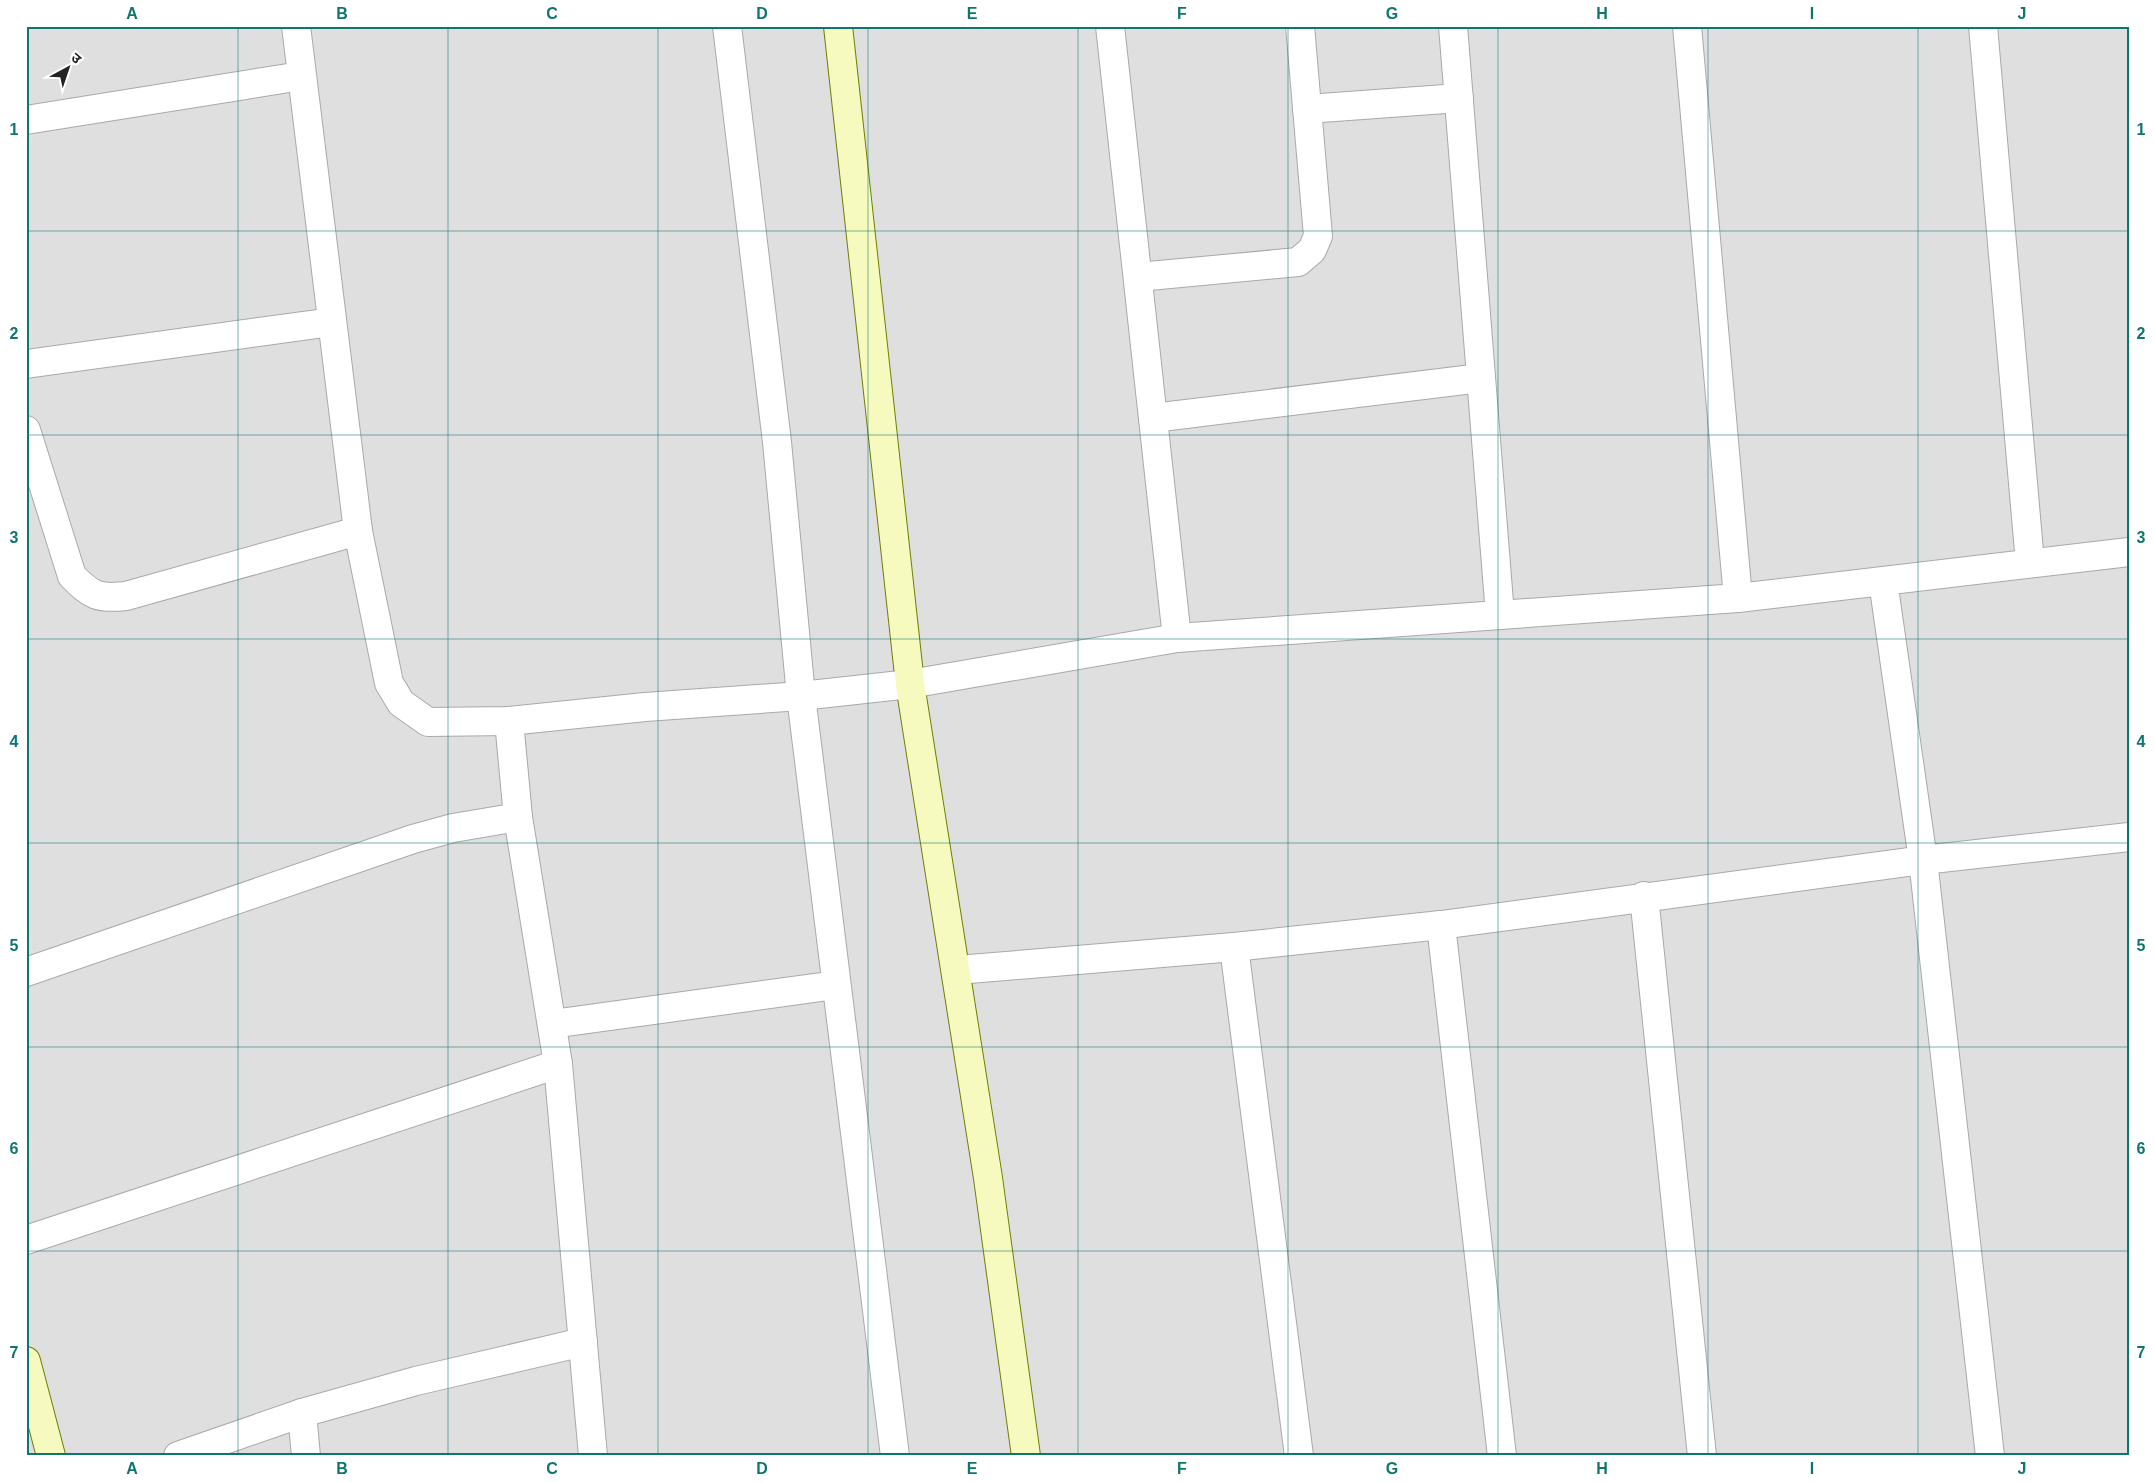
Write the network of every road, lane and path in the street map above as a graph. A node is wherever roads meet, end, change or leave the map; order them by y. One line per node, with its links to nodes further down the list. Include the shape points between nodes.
1 (296, 26): 9 (street)
2 (727, 26): 27 (street, via 777,442)
3 (838, 26): 26 (street)
4 (1110, 26): 13 (street)
5 (1300, 26): 11 (street)
6 (1453, 26): 10 (street)
7 (1686, 26): 23 (street)
8 (1983, 26): 21 (street)
9 (301, 76): 12 (street); 14 (street)
10 (1459, 98): 11 (street); 16 (street)
11 (1307, 109): 13 (street, via 1318,236 1312,250 1298,262)
12 (26, 120)
13 (1138, 277): 17 (street)
14 (332, 322): 15 (street); 19 (street)
15 (26, 364)
16 (1481, 378): 17 (street); 24 (street)
17 (1153, 418): 25 (street)
18 (26, 430): 19 (street, via 72,576 87,591 106,598 126,596)
19 (358, 531): 28 (street, via 389,683 401,704 428,722)
20 (2129, 552): 21 (street)
21 (2030, 563): 22 (street)
22 (1883, 581): 23 (street); 31 (street)
23 (1738, 598): 24 (street)
24 (1500, 615): 25 (street)
25 (1177, 638): 26 (street)
26 (910, 684): 27 (street); 35 (street)
27 (801, 696): 28 (street); 37 (street)
28 (508, 721): 29 (street)
29 (518, 817): 36 (street, via 453,828 413,839); 38 (street)
30 (2129, 837): 31 (street)
31 (1923, 860): 32 (street); 54 (street)
32 (1644, 896): 33 (street); 53 (street)
33 (1441, 925): 34 (street); 52 (street)
34 (1234, 947): 35 (street); 51 (street)
35 (957, 970): 50 (street)
36 (26, 972)
37 (836, 984): 38 (street); 49 (street)
38 (552, 1024): 39 (street)
39 (558, 1064): 40 (street); 41 (street)
40 (26, 1240)
41 (583, 1342): 44 (street); 48 (street)
42 (26, 1361): 43 (street)
43 (31, 1402): 45 (street)
44 (302, 1413): 46 (street); 47 (street)
45 (51, 1456)
46 (178, 1456)
47 (306, 1456)
48 (593, 1456)
49 (895, 1456)
50 (1026, 1456)
51 (1299, 1456)
52 (1502, 1456)
53 (1702, 1456)
54 (1990, 1456)

